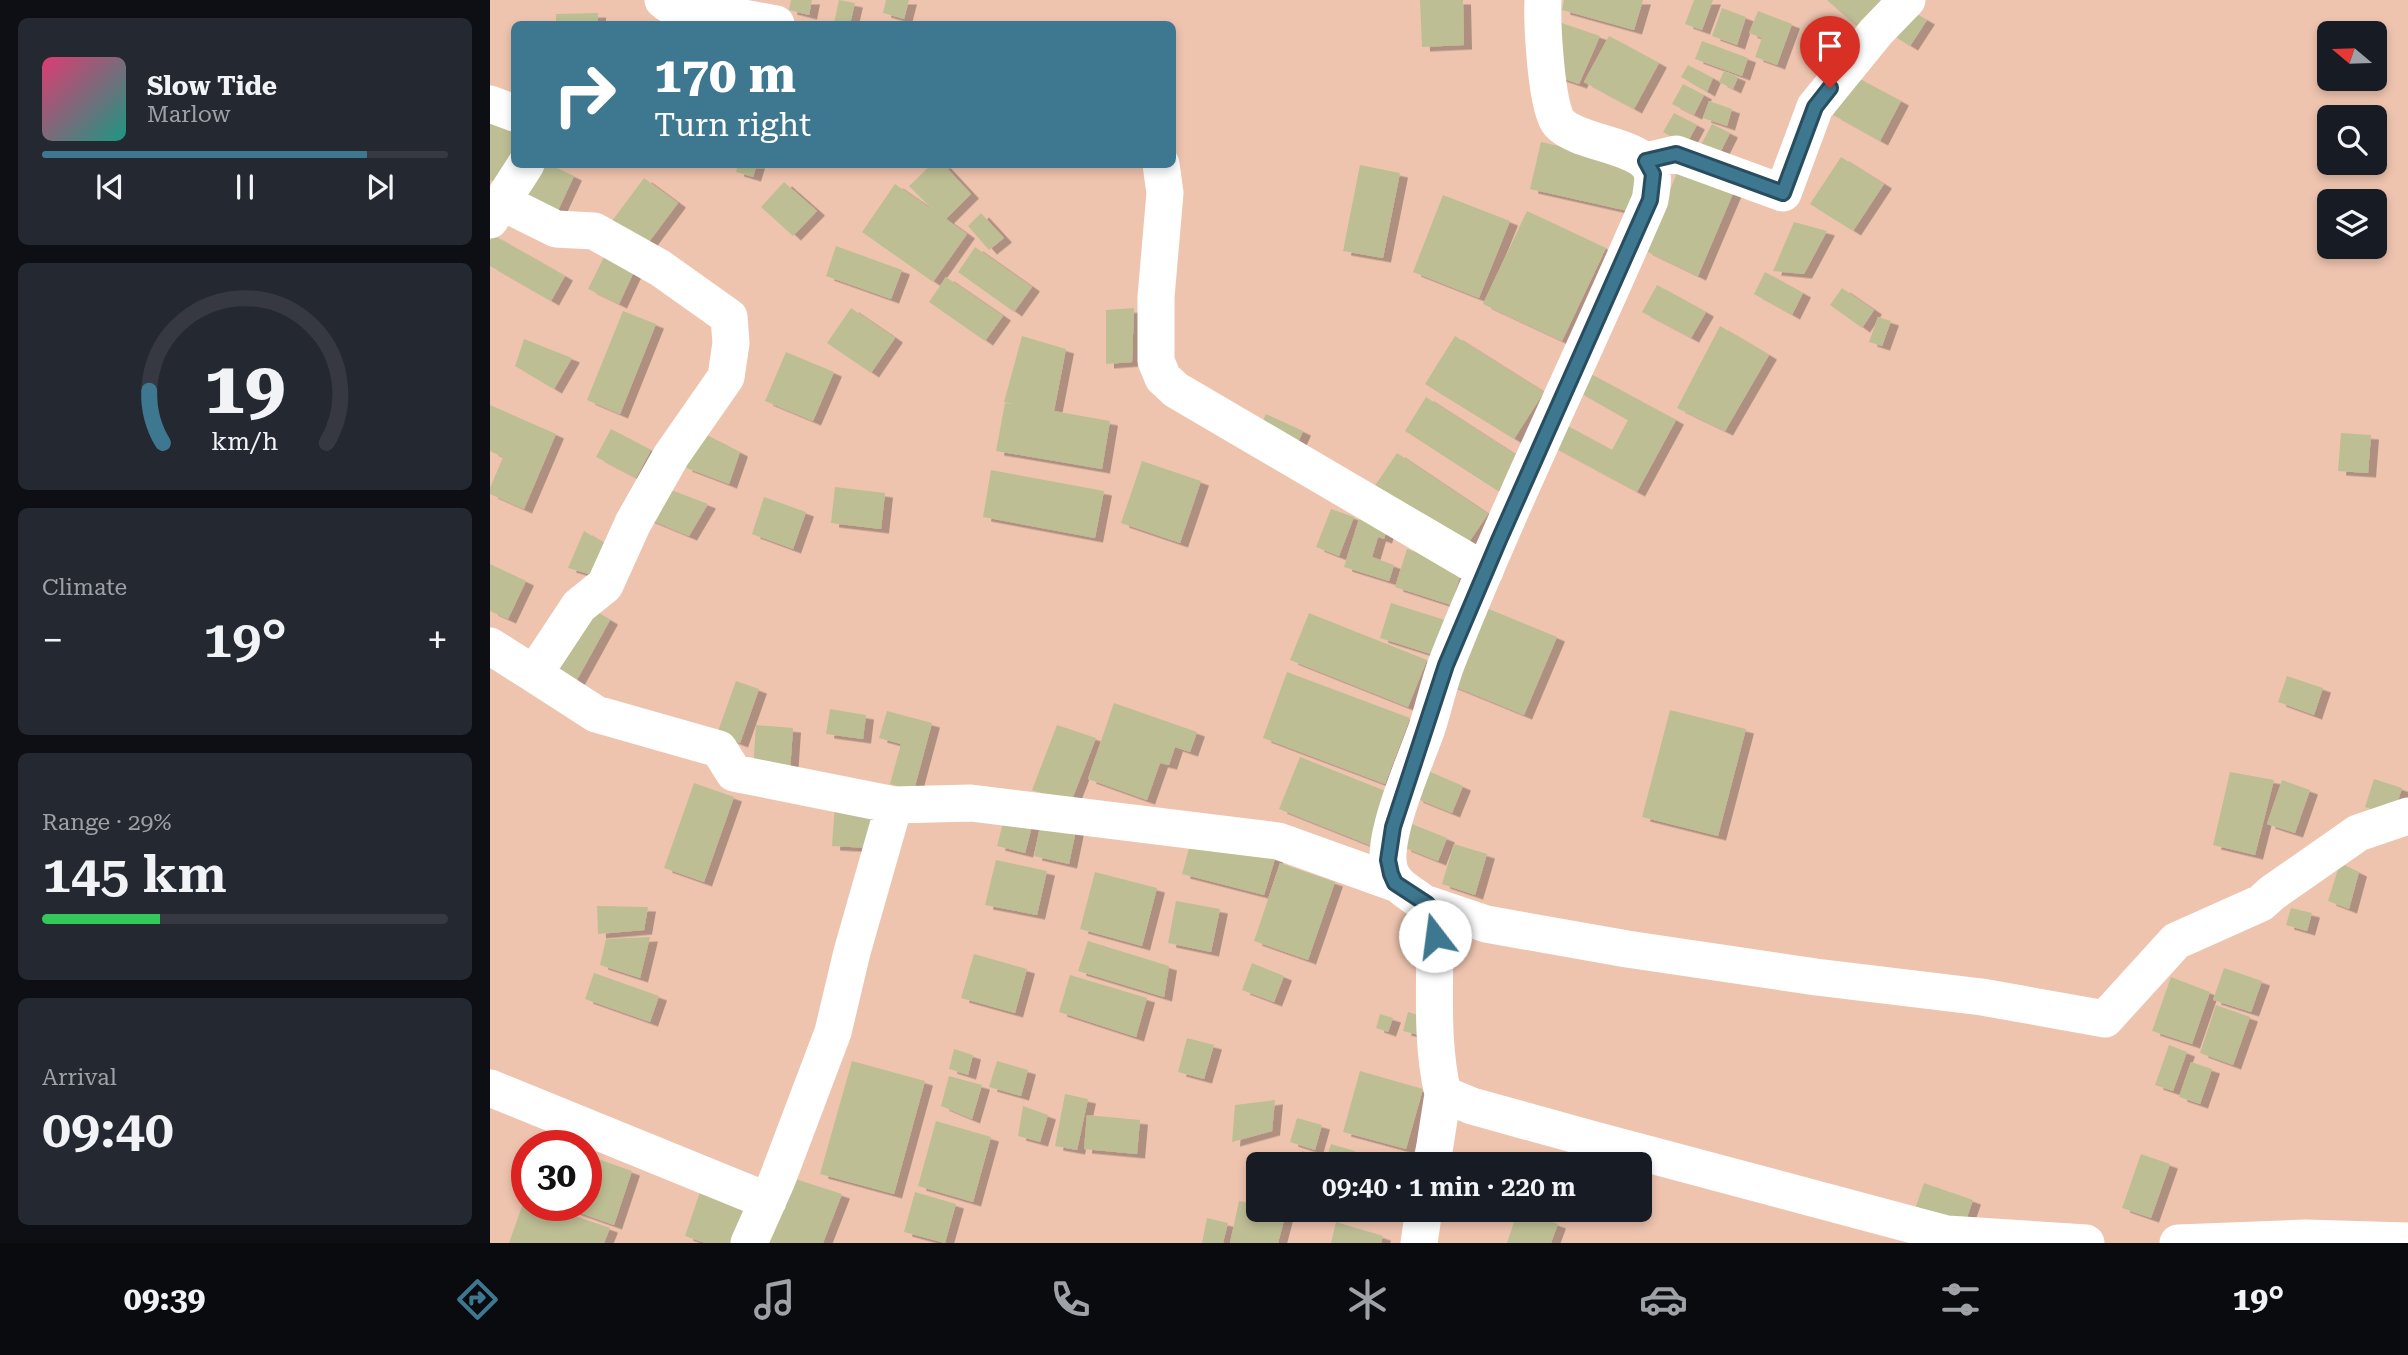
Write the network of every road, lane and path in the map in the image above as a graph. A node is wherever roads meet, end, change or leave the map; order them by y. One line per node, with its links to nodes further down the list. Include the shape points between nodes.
1 (663, 0): 4 (street)
2 (1543, 0): 7 (street, via 1547,74 1553,113 1560,125)
3 (1907, 0): 7 (street, via 1815,107 1783,193 1676,154)
4 (760, 21)
5 (490, 104): 6 (street)
6 (511, 112)
7 (1646, 161): 11 (street, via 1653,174 1650,200)
8 (523, 168): 10 (street)
9 (1162, 168): 11 (street, via 1165,192 1156,361 1163,378)
10 (496, 211): 13 (street, via 556,229 594,231 660,268 729,317 726,377 671,456 605,584 579,606)
11 (1485, 571): 16 (street, via 1446,665 1393,827 1388,860)
12 (490, 646): 13 (street)
13 (534, 674): 14 (street, via 596,714 719,749 734,773)
14 (894, 805): 16 (street, via 971,803 1278,841); 21 (street, via 834,1032)
15 (2408, 816): 17 (street, via 2358,833 2261,903 2176,941 2105,1019 1982,997 1627,949 1486,924)
16 (1395, 883): 17 (street)
17 (1427, 904): 19 (street, via 1434,913 1435,1022)
18 (490, 1088): 21 (street)
19 (1443, 1094): 20 (street); 24 (street, via 1472,1106 1947,1234)
20 (1434, 1152)
21 (768, 1201): 25 (street)
22 (1422, 1222): 26 (street)
23 (2408, 1241): 28 (street, via 2305,1238)
24 (2035, 1242): 27 (street)
25 (750, 1243)
26 (1419, 1243)
27 (2086, 1243)
28 (2178, 1243)

